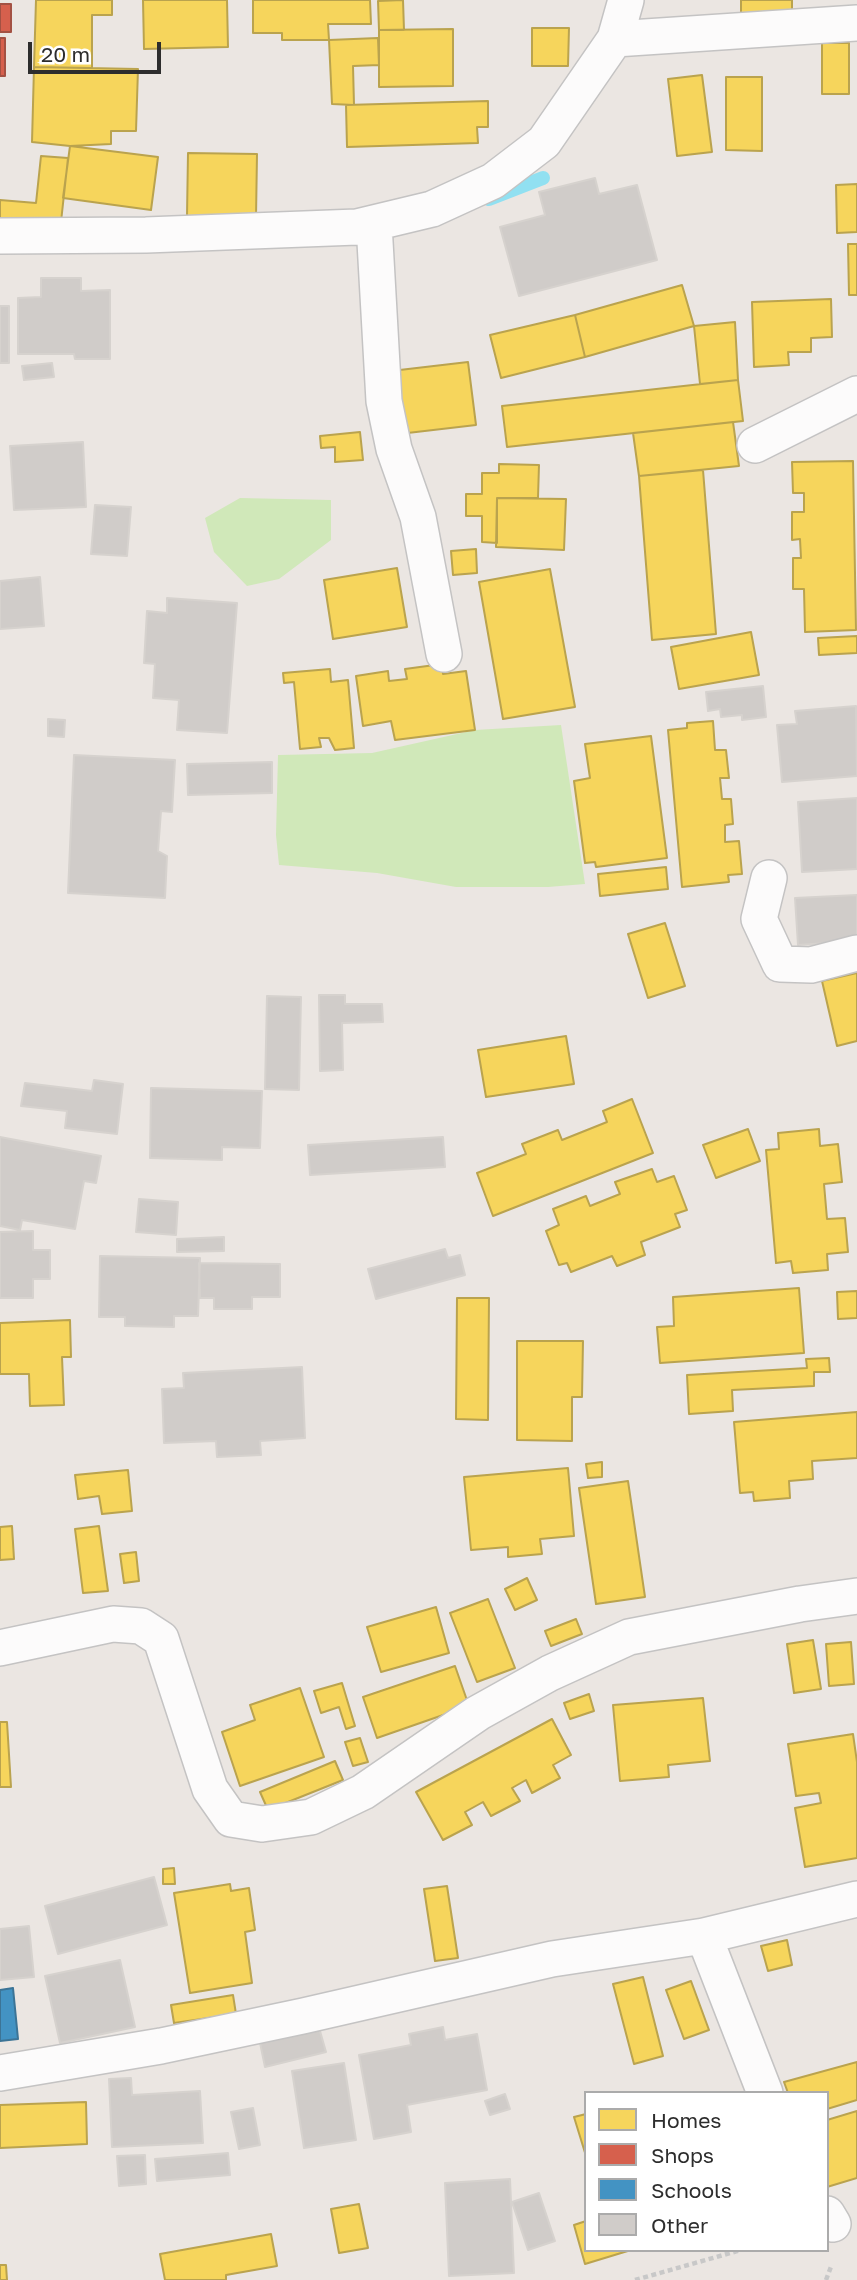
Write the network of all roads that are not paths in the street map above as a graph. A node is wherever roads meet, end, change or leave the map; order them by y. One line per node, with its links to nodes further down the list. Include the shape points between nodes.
1 (626, 0): 3 (street)
2 (857, 23): 3 (street)
3 (615, 39): 4 (street, via 544,142 494,181 432,209)
4 (374, 224): 5 (street, via 146,235); 8 (street, via 384,401 394,449 418,517)
5 (0, 236)
6 (857, 394): 7 (street)
7 (755, 445)
8 (444, 654)
9 (769, 878): 10 (street, via 759,919 780,964 811,965)
10 (857, 953)
11 (857, 1596): 12 (street, via 629,1637 550,1672 478,1713 363,1792 311,1817 262,1824 232,1819 210,1790 161,1639 141,1626 113,1624)
12 (0, 1648)
13 (857, 1899): 14 (street)
14 (704, 1936): 15 (street, via 552,1959 187,2040); 16 (street)
15 (0, 2073)
16 (764, 2091)

